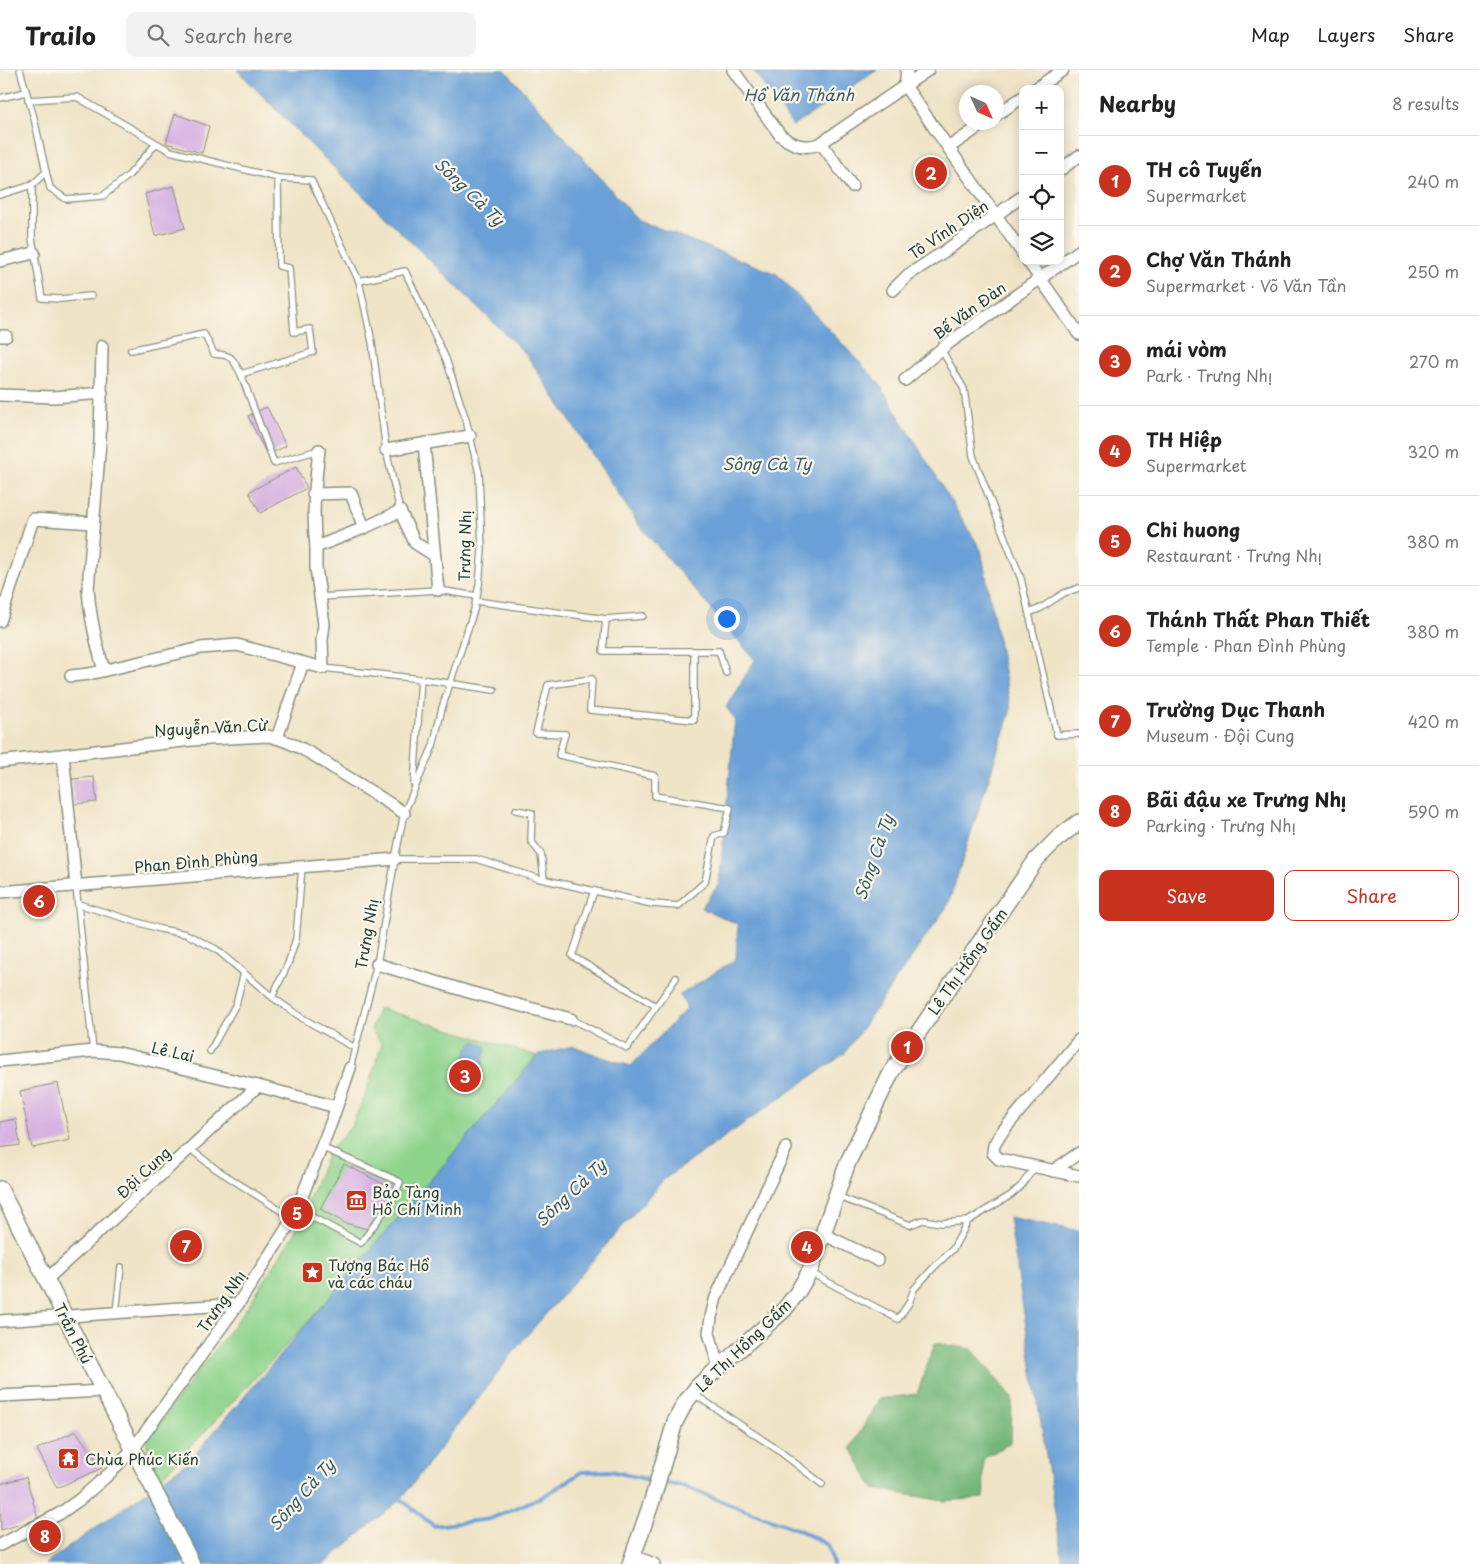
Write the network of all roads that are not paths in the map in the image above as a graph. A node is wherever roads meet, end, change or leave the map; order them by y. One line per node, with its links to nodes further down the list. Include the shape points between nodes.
1 (20, 70): 8 (lane)
2 (733, 70): 14 (street, via 780,135 789,142 810,147)
3 (907, 70): 7 (street)
4 (928, 70): 7 (street)
5 (1063, 70): 6 (street)
6 (1041, 85)
7 (904, 86): 14 (street); 16 (street)
8 (26, 92): 9 (lane); 10 (lane)
9 (0, 98)
10 (28, 100): 15 (lane, via 77,97); 19 (lane)
11 (1019, 100): 12 (street)
12 (1004, 110)
13 (974, 130): 16 (street)
14 (821, 143): 22 (street)
15 (156, 144): 19 (lane, via 129,175 103,196 66,198 50,188); 20 (lane, via 180,154)
16 (948, 148): 25 (street)
17 (1079, 156): 18 (street)
18 (1064, 167)
19 (46, 172): 21 (lane)
20 (278, 178): 32 (lane, via 311,180); 39 (lane, via 279,266 290,268 294,332 310,329 313,352)
21 (32, 185): 23 (lane); 28 (lane)
22 (852, 186)
23 (0, 196)
24 (1019, 199): 25 (street, Tô Vĩnh Diện)
25 (995, 215): 26 (street); 33 (street, Tô Vĩnh Diện, via 908,275)
26 (1019, 248)
27 (1079, 251): 31 (street, Bế Văn Đàn)
28 (34, 252): 29 (street); 34 (lane, via 42,298)
29 (0, 261)
30 (1031, 265): 31 (street)
31 (1040, 278): 35 (street); 37 (street, Bế Văn Đàn)
32 (359, 281): 43 (lane, Trưng Nhị, via 405,270 446,359); 46 (lane, via 372,342)
33 (893, 290)
34 (91, 296)
35 (1079, 334)
36 (102, 346): 41 (street)
37 (940, 349): 40 (street, Bế Văn Đàn); 57 (lane, via 964,389 973,456 1021,579)
38 (131, 350): 39 (lane, via 204,334 214,354 228,354)
39 (242, 374): 45 (lane, via 274,463)
40 (905, 380)
41 (102, 393): 42 (street); 49 (street)
42 (0, 395)
43 (470, 436): 44 (street); 56 (lane, Trưng Nhị, via 480,483 482,550)
44 (424, 444): 46 (street); 52 (street)
45 (319, 450): 47 (street)
46 (386, 450): 48 (lane)
47 (314, 494): 50 (street, via 351,493); 51 (street)
48 (400, 511): 50 (street); 52 (street, via 415,543)
49 (93, 523): 60 (street, via 33,519); 64 (street, via 88,589 93,632)
50 (364, 528): 51 (street)
51 (316, 547): 55 (street)
52 (434, 555): 54 (street)
53 (1079, 588): 57 (lane, via 1064,592)
54 (438, 590): 55 (lane); 56 (lane)
55 (320, 597): 63 (street, via 324,624)
56 (477, 598): 59 (lane); 68 (lane, Trưng Nhị)
57 (1029, 613): 70 (lane, via 1057,734)
58 (644, 616): 59 (lane)
59 (606, 619): 61 (lane, via 603,652)
60 (0, 621)
61 (694, 652): 65 (lane, via 719,651); 82 (lane, via 694,720 590,710 592,679 548,685 536,733 565,734 559,755 655,776 655,796 730,808 724,833 714,836 705,882 678,906 652,904)
62 (303, 663): 63 (street); 64 (street, via 237,645 201,648); 71 (street)
63 (323, 668): 67 (lane)
64 (104, 670): 66 (street)
65 (726, 673)
66 (71, 676)
67 (421, 679): 68 (lane); 74 (lane)
68 (451, 684): 69 (lane); 74 (lane, Trưng Nhị, via 433,746)
69 (494, 690)
70 (1079, 734)
71 (277, 738): 72 (street, Nguyễn Văn Cừ, via 255,736 192,740); 76 (street, Nguyễn Văn Cừ, via 319,758)
72 (63, 755): 73 (street, Nguyễn Văn Cừ); 81 (street)
73 (0, 762)
74 (414, 790): 76 (lane, Trưng Nhị)
75 (516, 810): 80 (lane, via 532,813 531,841 541,854)
76 (404, 813): 78 (lane, Trưng Nhị)
77 (1079, 822): 107 (street, Lê Thị Hồng Gấm, via 1036,860 892,1071 848,1162)
78 (395, 859): 79 (street, Phan Đình Phùng); 80 (lane, via 476,859); 85 (lane, Trưng Nhị)
79 (302, 867): 81 (street, Phan Đình Phùng); 88 (lane, via 296,939)
80 (544, 879): 82 (lane)
81 (76, 886): 83 (street, Phan Đình Phùng); 84 (lane)
82 (594, 891): 89 (lane, via 572,956)
83 (0, 892)
84 (78, 904): 86 (lane, via 186,934 216,949); 93 (lane)
85 (377, 964): 90 (street); 92 (lane, Trưng Nhị)
86 (244, 973): 88 (lane); 94 (lane, via 236,1004)
87 (676, 978): 89 (lane)
88 (272, 997): 92 (lane)
89 (656, 1006): 90 (lane, via 627,1048)
90 (571, 1019)
91 (1079, 1040): 103 (street, via 994,1145 993,1153 999,1159)
92 (355, 1048): 96 (lane, Trưng Nhị)
93 (93, 1051): 95 (street, Lê Lai); 97 (street, Lê Lai, via 118,1053)
94 (210, 1051)
95 (0, 1061)
96 (350, 1068): 98 (street, Trưng Nhị)
97 (258, 1086): 98 (street, Lê Lai); 101 (street, Đội Cung)
98 (336, 1107): 99 (street, Trưng Nhị)
99 (321, 1147): 108 (street, Trưng Nhị); 108 (lane, via 400,1182 393,1199 361,1243)
100 (786, 1148): 119 (street, via 716,1297 709,1333)
101 (190, 1149): 108 (lane, via 216,1169); 114 (street, Đội Cung)
102 (1079, 1152): 104 (street)
103 (1035, 1167): 104 (street); 109 (lane, via 1012,1195)
104 (1053, 1171): 105 (street)
105 (1079, 1176)
106 (0, 1189): 114 (street, Trần Phú)
107 (837, 1196): 109 (lane, via 910,1225 923,1220 941,1223); 110 (street, Lê Thị Hồng Gấm)
108 (294, 1214): 115 (street, Trưng Nhị)
109 (968, 1221): 113 (lane, via 953,1249 914,1289 898,1319)
110 (823, 1234): 111 (street); 113 (street, Lê Thị Hồng Gấm)
111 (877, 1260)
112 (121, 1267): 116 (lane)
113 (810, 1272): 119 (street, Lê Thị Hồng Gấm, via 784,1310)
114 (47, 1280): 117 (street, Trần Phú)
115 (238, 1304): 116 (street); 123 (street, Trưng Nhị)
116 (116, 1313): 117 (street)
117 (65, 1316): 118 (street); 120 (street, Trần Phú)
118 (0, 1321)
119 (719, 1367): 121 (street, Lê Thị Hồng Gấm)
120 (104, 1391): 122 (street); 123 (street, Trần Phú)
121 (692, 1393): 124 (lane, via 778,1450); 126 (street, Lê Thị Hồng Gấm, via 675,1422)
122 (0, 1396)
123 (134, 1448): 125 (street, Trưng Nhị, via 79,1500); 127 (street, Trần Phú)
124 (822, 1484)
125 (0, 1545)
126 (631, 1560): 128 (street)
127 (192, 1564)
128 (654, 1564)

